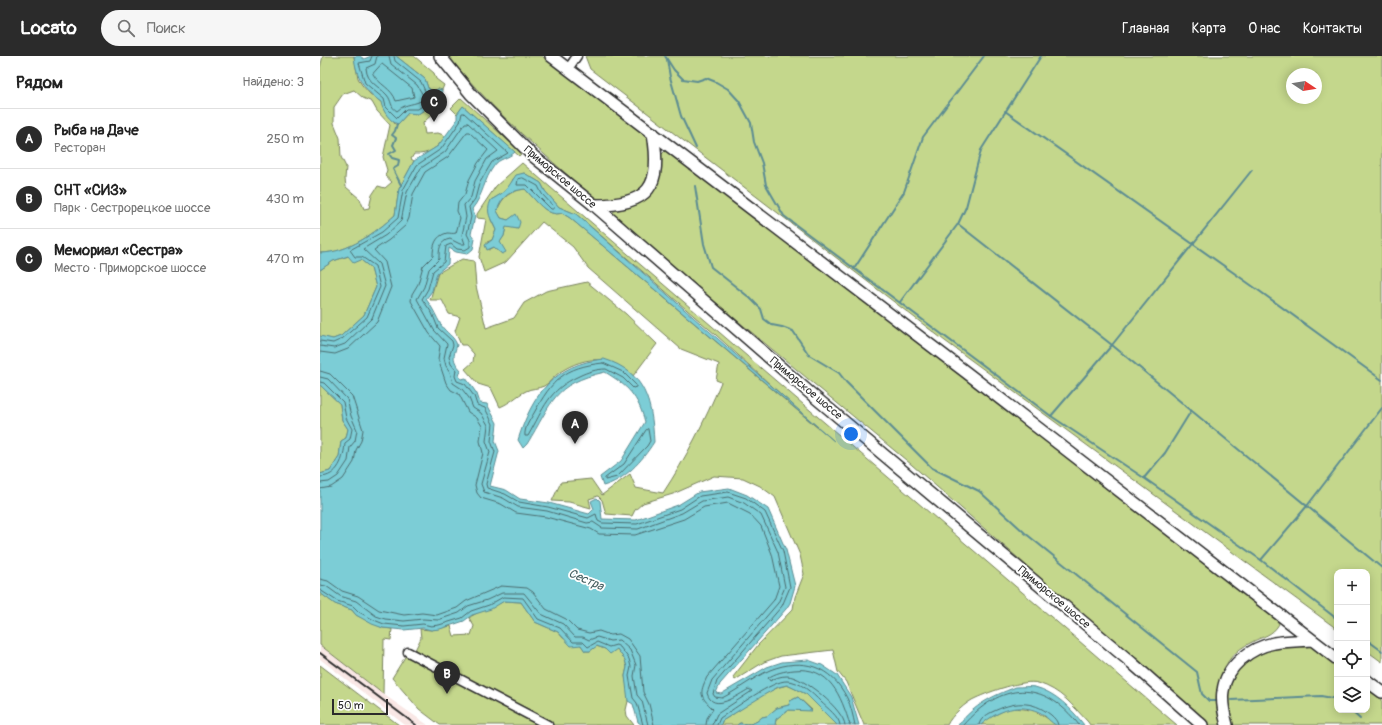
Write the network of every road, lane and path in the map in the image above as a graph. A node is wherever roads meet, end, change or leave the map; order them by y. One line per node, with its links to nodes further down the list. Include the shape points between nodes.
1 (440, 56): 6 (highway, Приморское шоссе, via 471,94 533,156)
2 (551, 56): 4 (highway)
3 (577, 56): 4 (street)
4 (568, 69): 5 (highway)
5 (653, 133): 6 (highway, via 657,161 651,186 640,197 628,202); 7 (highway)
6 (594, 205): 13 (highway, Приморское шоссе)
7 (1311, 640): 9 (highway); 14 (highway, via 1261,646 1241,658 1226,677 1224,684)
8 (408, 652): 12 (street)
9 (1334, 657)
10 (1370, 683): 11 (highway)
11 (1382, 692)
12 (548, 725)
13 (1202, 725)
14 (1227, 725)

